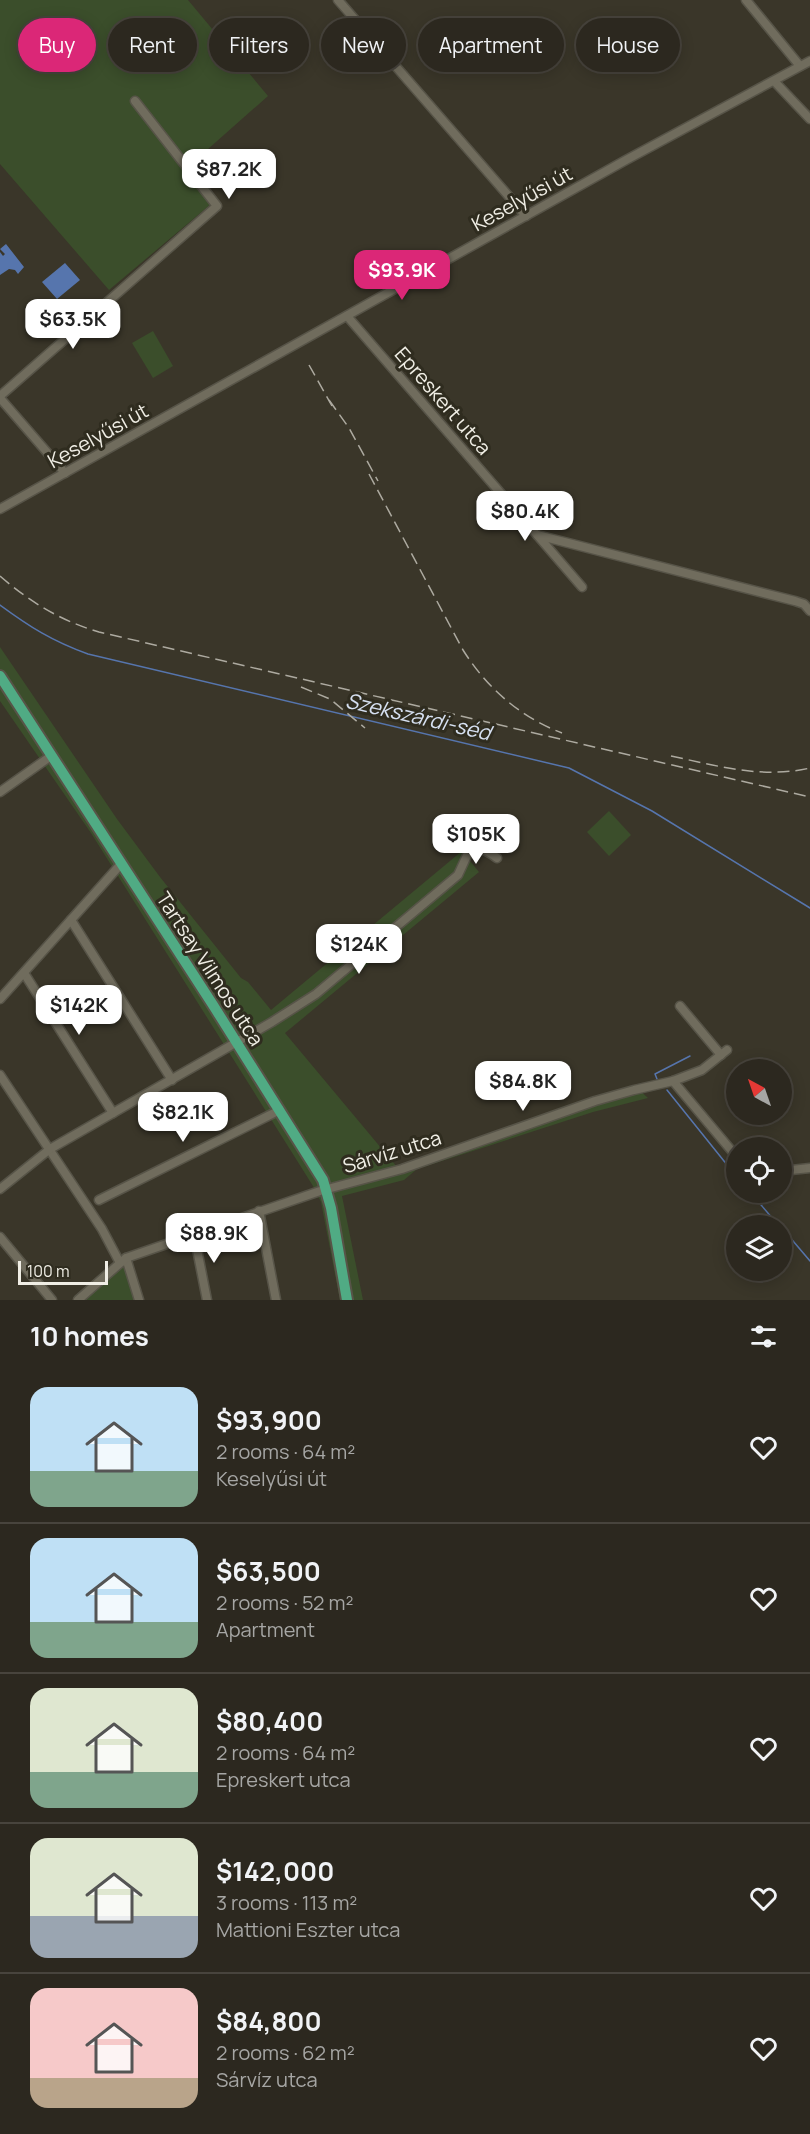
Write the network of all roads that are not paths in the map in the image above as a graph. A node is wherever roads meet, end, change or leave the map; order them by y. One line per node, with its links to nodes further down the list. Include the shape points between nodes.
1 (338, 0): 8 (street)
2 (746, 0): 4 (street)
3 (810, 61): 4 (street, Keselyűsi út)
4 (800, 66): 5 (street, Keselyűsi út)
5 (774, 81): 7 (street); 8 (street, Keselyűsi út)
6 (135, 101): 10 (street, via 217,206)
7 (810, 119)
8 (526, 216): 9 (street, Keselyűsi út)
9 (347, 316): 11 (street, Keselyűsi út); 13 (street, Epreskert utca)
10 (0, 397): 11 (street)
11 (65, 473): 12 (street, Keselyűsi út)
12 (0, 509)
13 (537, 536): 14 (street, Epreskert utca); 15 (street, via 795,601)
14 (582, 587)
15 (810, 611)
16 (0, 676): 17 (main road, Tartsay Vilmos utca)
17 (51, 756): 18 (street); 20 (main road, Tartsay Vilmos utca)
18 (0, 792)
19 (496, 858): 25 (street, via 481,848 472,848 458,875 316,994)
20 (121, 864): 21 (street); 25 (main road, Tartsay Vilmos utca)
21 (71, 920): 22 (street); 27 (street)
22 (24, 973): 23 (street); 30 (street)
23 (0, 999)
24 (680, 1006): 28 (street, Sárvíz utca, via 724,1053 702,1070)
25 (236, 1042): 27 (street); 29 (main road, Tartsay Vilmos utca)
26 (0, 1075): 32 (street)
27 (172, 1080): 30 (street)
28 (673, 1081): 31 (street); 36 (street, Sárvíz utca, via 595,1101)
29 (279, 1110): 36 (main road, Tartsay Vilmos utca); 37 (street)
30 (113, 1113): 32 (street)
31 (726, 1144)
32 (50, 1149): 35 (street); 41 (street)
33 (806, 1168): 34 (street)
34 (810, 1176)
35 (0, 1189)
36 (327, 1190): 38 (street, Sárvíz utca); 47 (main road, Tartsay Vilmos utca)
37 (99, 1200)
38 (259, 1211): 39 (street, Sárvíz utca); 46 (street)
39 (195, 1234): 41 (street, Sárvíz utca); 45 (street)
40 (0, 1237): 42 (street)
41 (123, 1260): 43 (street); 44 (street)
42 (52, 1300)
43 (78, 1300)
44 (139, 1300)
45 (207, 1300)
46 (276, 1300)
47 (347, 1300)

